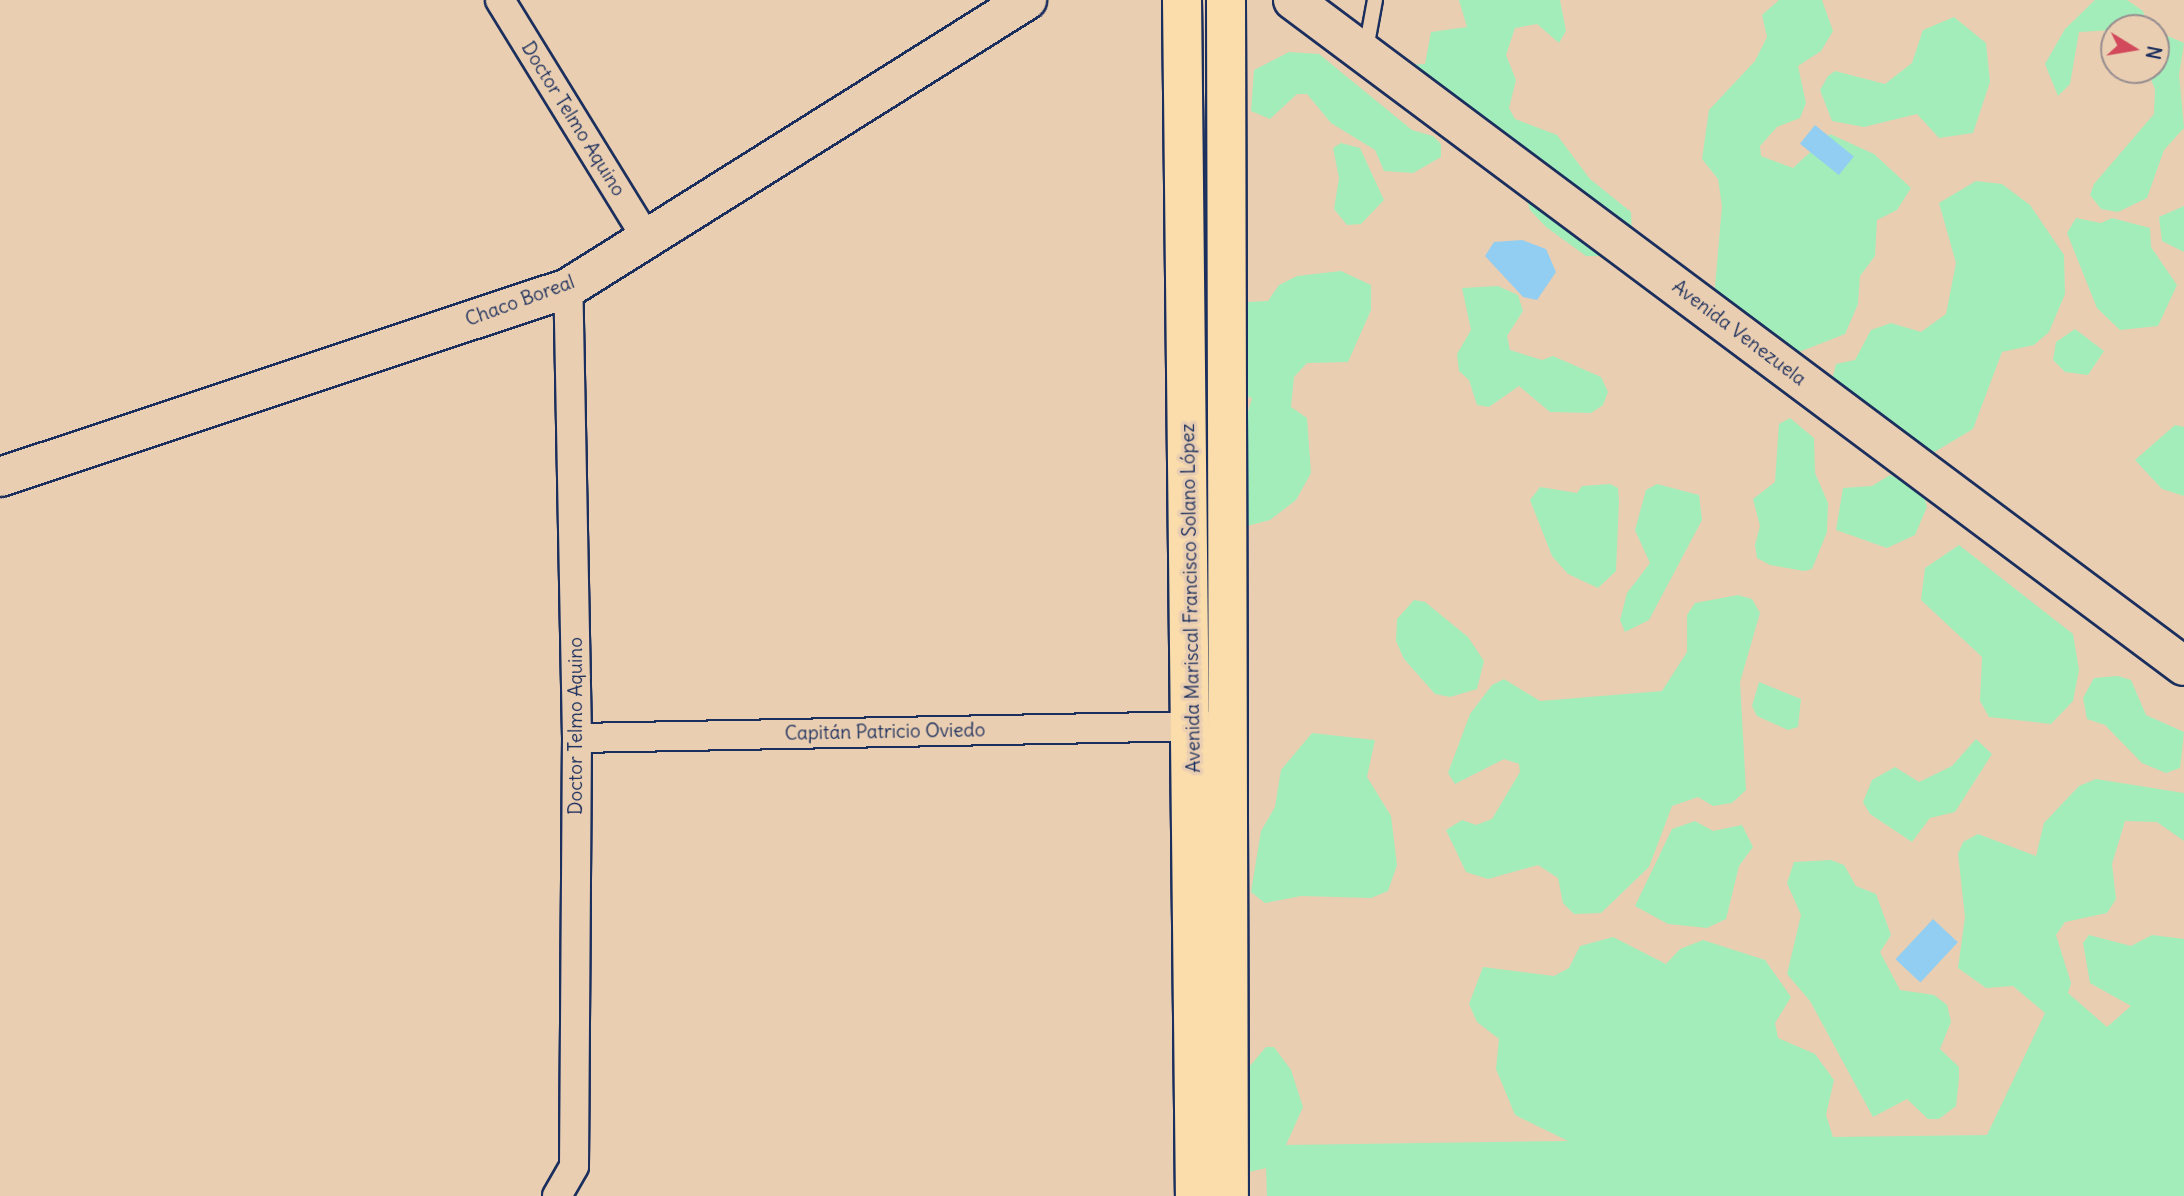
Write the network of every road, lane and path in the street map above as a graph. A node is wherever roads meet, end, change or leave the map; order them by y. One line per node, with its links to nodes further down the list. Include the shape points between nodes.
1 (500, 0): 8 (street, Doctor Telmo Aquino)
2 (1027, 0): 8 (main road, Chaco Boreal)
3 (1182, 0): 12 (highway, Avenida Mariscal Francisco Solano López)
4 (1226, 0): 12 (highway, Avenida Mariscal Francisco Solano López)
5 (1293, 0): 7 (main road, Avenida Venezuela)
6 (1375, 0): 7 (lane)
7 (1366, 54): 11 (main road, Avenida Venezuela)
8 (646, 237): 9 (main road, Chaco Boreal)
9 (568, 288): 10 (main road, Chaco Boreal); 13 (street, Doctor Telmo Aquino)
10 (0, 477)
11 (2184, 666)
12 (1210, 726): 13 (street, Capitán Patricio Oviedo); 15 (highway, Avenida Mariscal Francisco Solano López); 16 (highway, Avenida Mariscal Francisco Solano López)
13 (577, 738): 14 (street, Doctor Telmo Aquino, via 574,1166)
14 (556, 1196)
15 (1195, 1196)
16 (1229, 1196)

